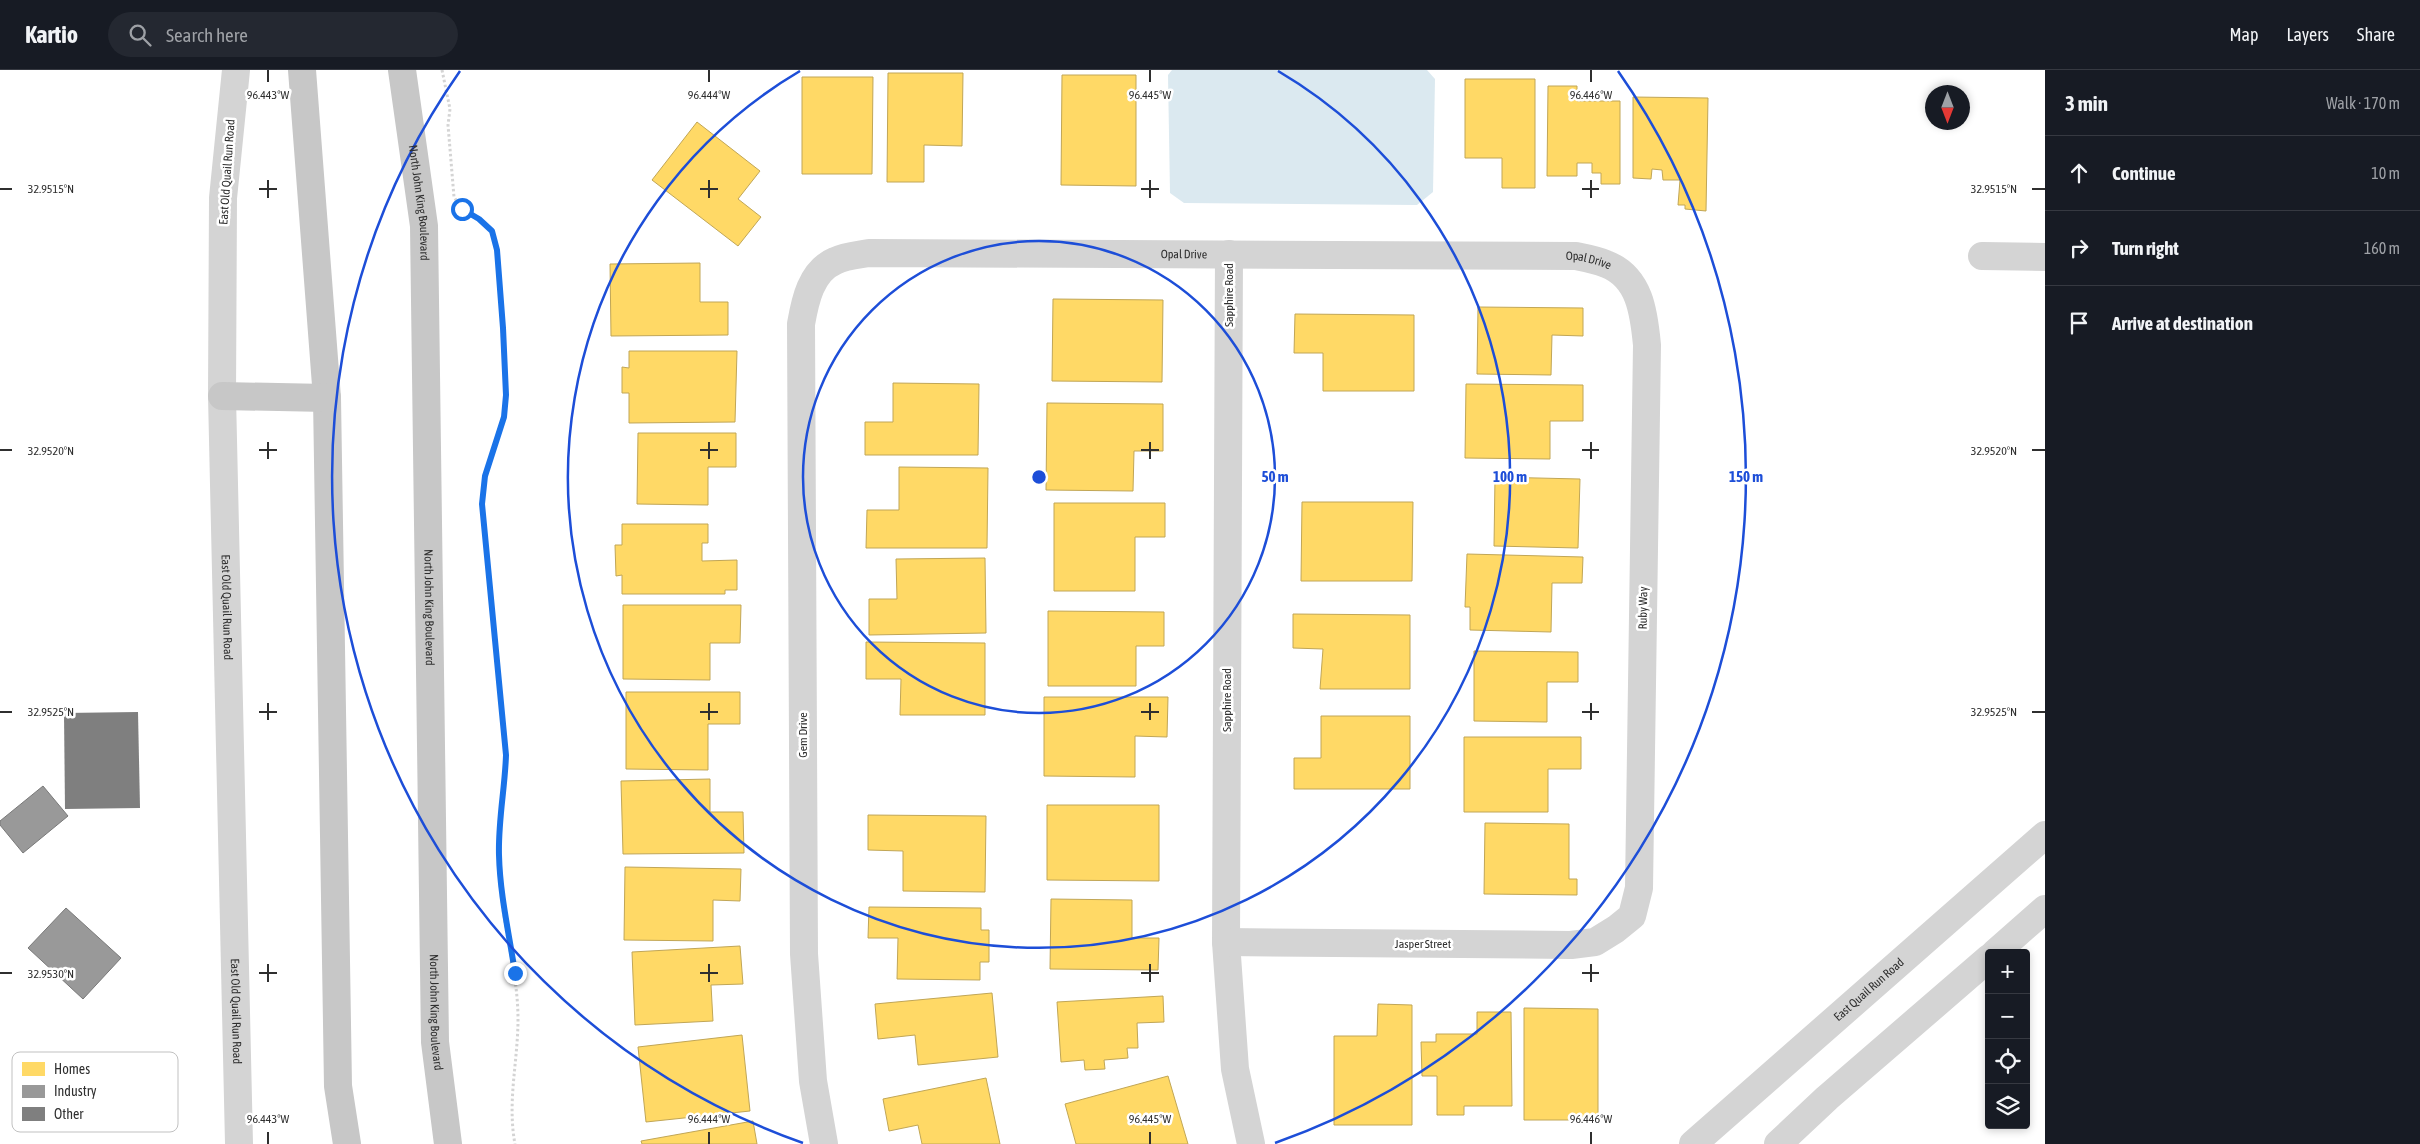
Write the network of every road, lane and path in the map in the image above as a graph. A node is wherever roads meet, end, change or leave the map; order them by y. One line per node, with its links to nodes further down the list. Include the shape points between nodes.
1 (236, 70): 10 (street, East Old Quail Run Road, via 223,198)
2 (302, 70): 11 (main road)
3 (402, 70): 20 (main road, North John King Boulevard, via 424,226 435,1042)
4 (442, 70): 21 (path, via 450,109 448,125 454,197 462,209 492,231 497,250 503,328 504,417 485,476 482,504 506,755 499,856 518,1019 511,1103)
5 (1229, 254): 8 (street, Opal Drive, via 1576,256 1608,264); 9 (street, Opal Drive, via 870,253 834,261 818,275 807,294); 15 (street, Sapphire Road)
6 (1982, 256): 7 (street)
7 (2045, 257)
8 (1632, 282): 14 (street, Ruby Way, via 1644,311 1646,345 1639,888 1632,916)
9 (801, 324): 22 (street, Gem Drive, via 804,954 813,1081)
10 (222, 396): 11 (main road); 18 (street, East Old Quail Run Road)
11 (327, 398): 19 (main road, via 338,1086)
12 (2045, 835): 24 (street, East Quail Run Road)
13 (2045, 909): 16 (street)
14 (1616, 929): 15 (street, Jasper Street, via 1594,942 1571,945)
15 (1226, 942): 23 (street, Sapphire Road, via 1235,1069)
16 (2000, 949)
17 (1985, 961): 25 (street)
18 (239, 1144)
19 (347, 1144)
20 (448, 1144)
21 (515, 1144)
22 (824, 1144)
23 (1250, 1144)
24 (1693, 1144)
25 (1778, 1144)

